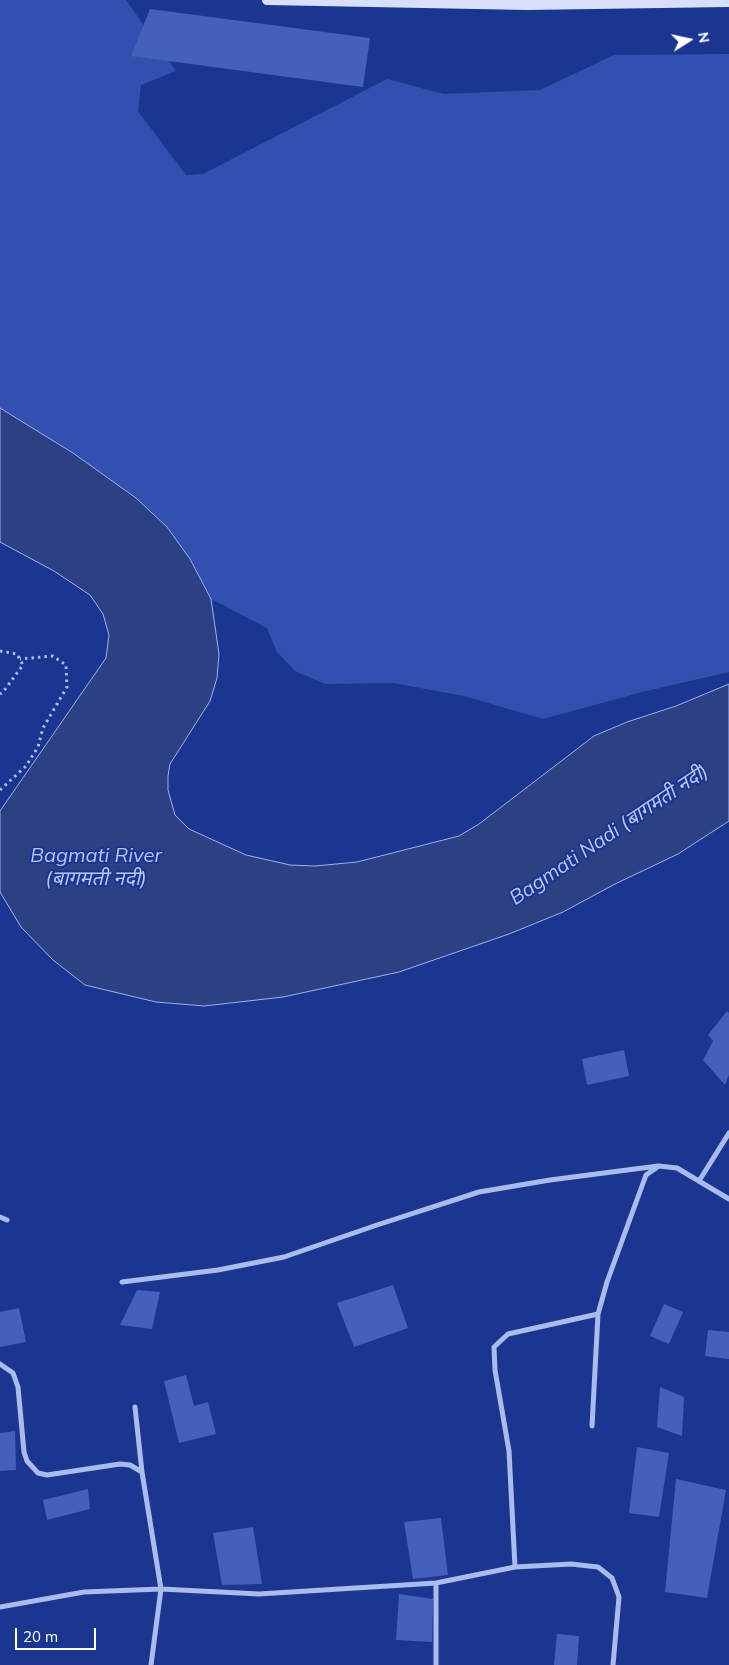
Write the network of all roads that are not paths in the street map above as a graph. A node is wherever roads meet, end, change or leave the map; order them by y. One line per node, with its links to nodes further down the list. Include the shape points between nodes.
1 (267, 0): 2 (main road)
2 (355, 0): 3 (main road, via 527,5)
3 (729, 2)
4 (729, 1133): 6 (street)
5 (659, 1166): 6 (street, via 677,1168); 10 (street, via 479,1192 284,1257 218,1270); 11 (street, via 646,1175)
6 (699, 1181): 7 (street)
7 (729, 1199)
8 (0, 1217): 9 (street)
9 (7, 1220)
10 (122, 1282)
11 (598, 1314): 14 (street); 16 (street, via 508,1334 494,1347 509,1452)
12 (0, 1364): 15 (street, via 13,1373 18,1387 24,1452 38,1473 47,1475 120,1464)
13 (135, 1407): 15 (street)
14 (592, 1426)
15 (142, 1472): 18 (street)
16 (515, 1567): 17 (street); 22 (street, via 571,1564 598,1567 612,1578 619,1597)
17 (436, 1583): 18 (street, via 259,1594); 21 (street)
18 (161, 1589): 19 (street, via 84,1592); 20 (street)
19 (0, 1607)
20 (151, 1665)
21 (436, 1665)
22 (613, 1665)

